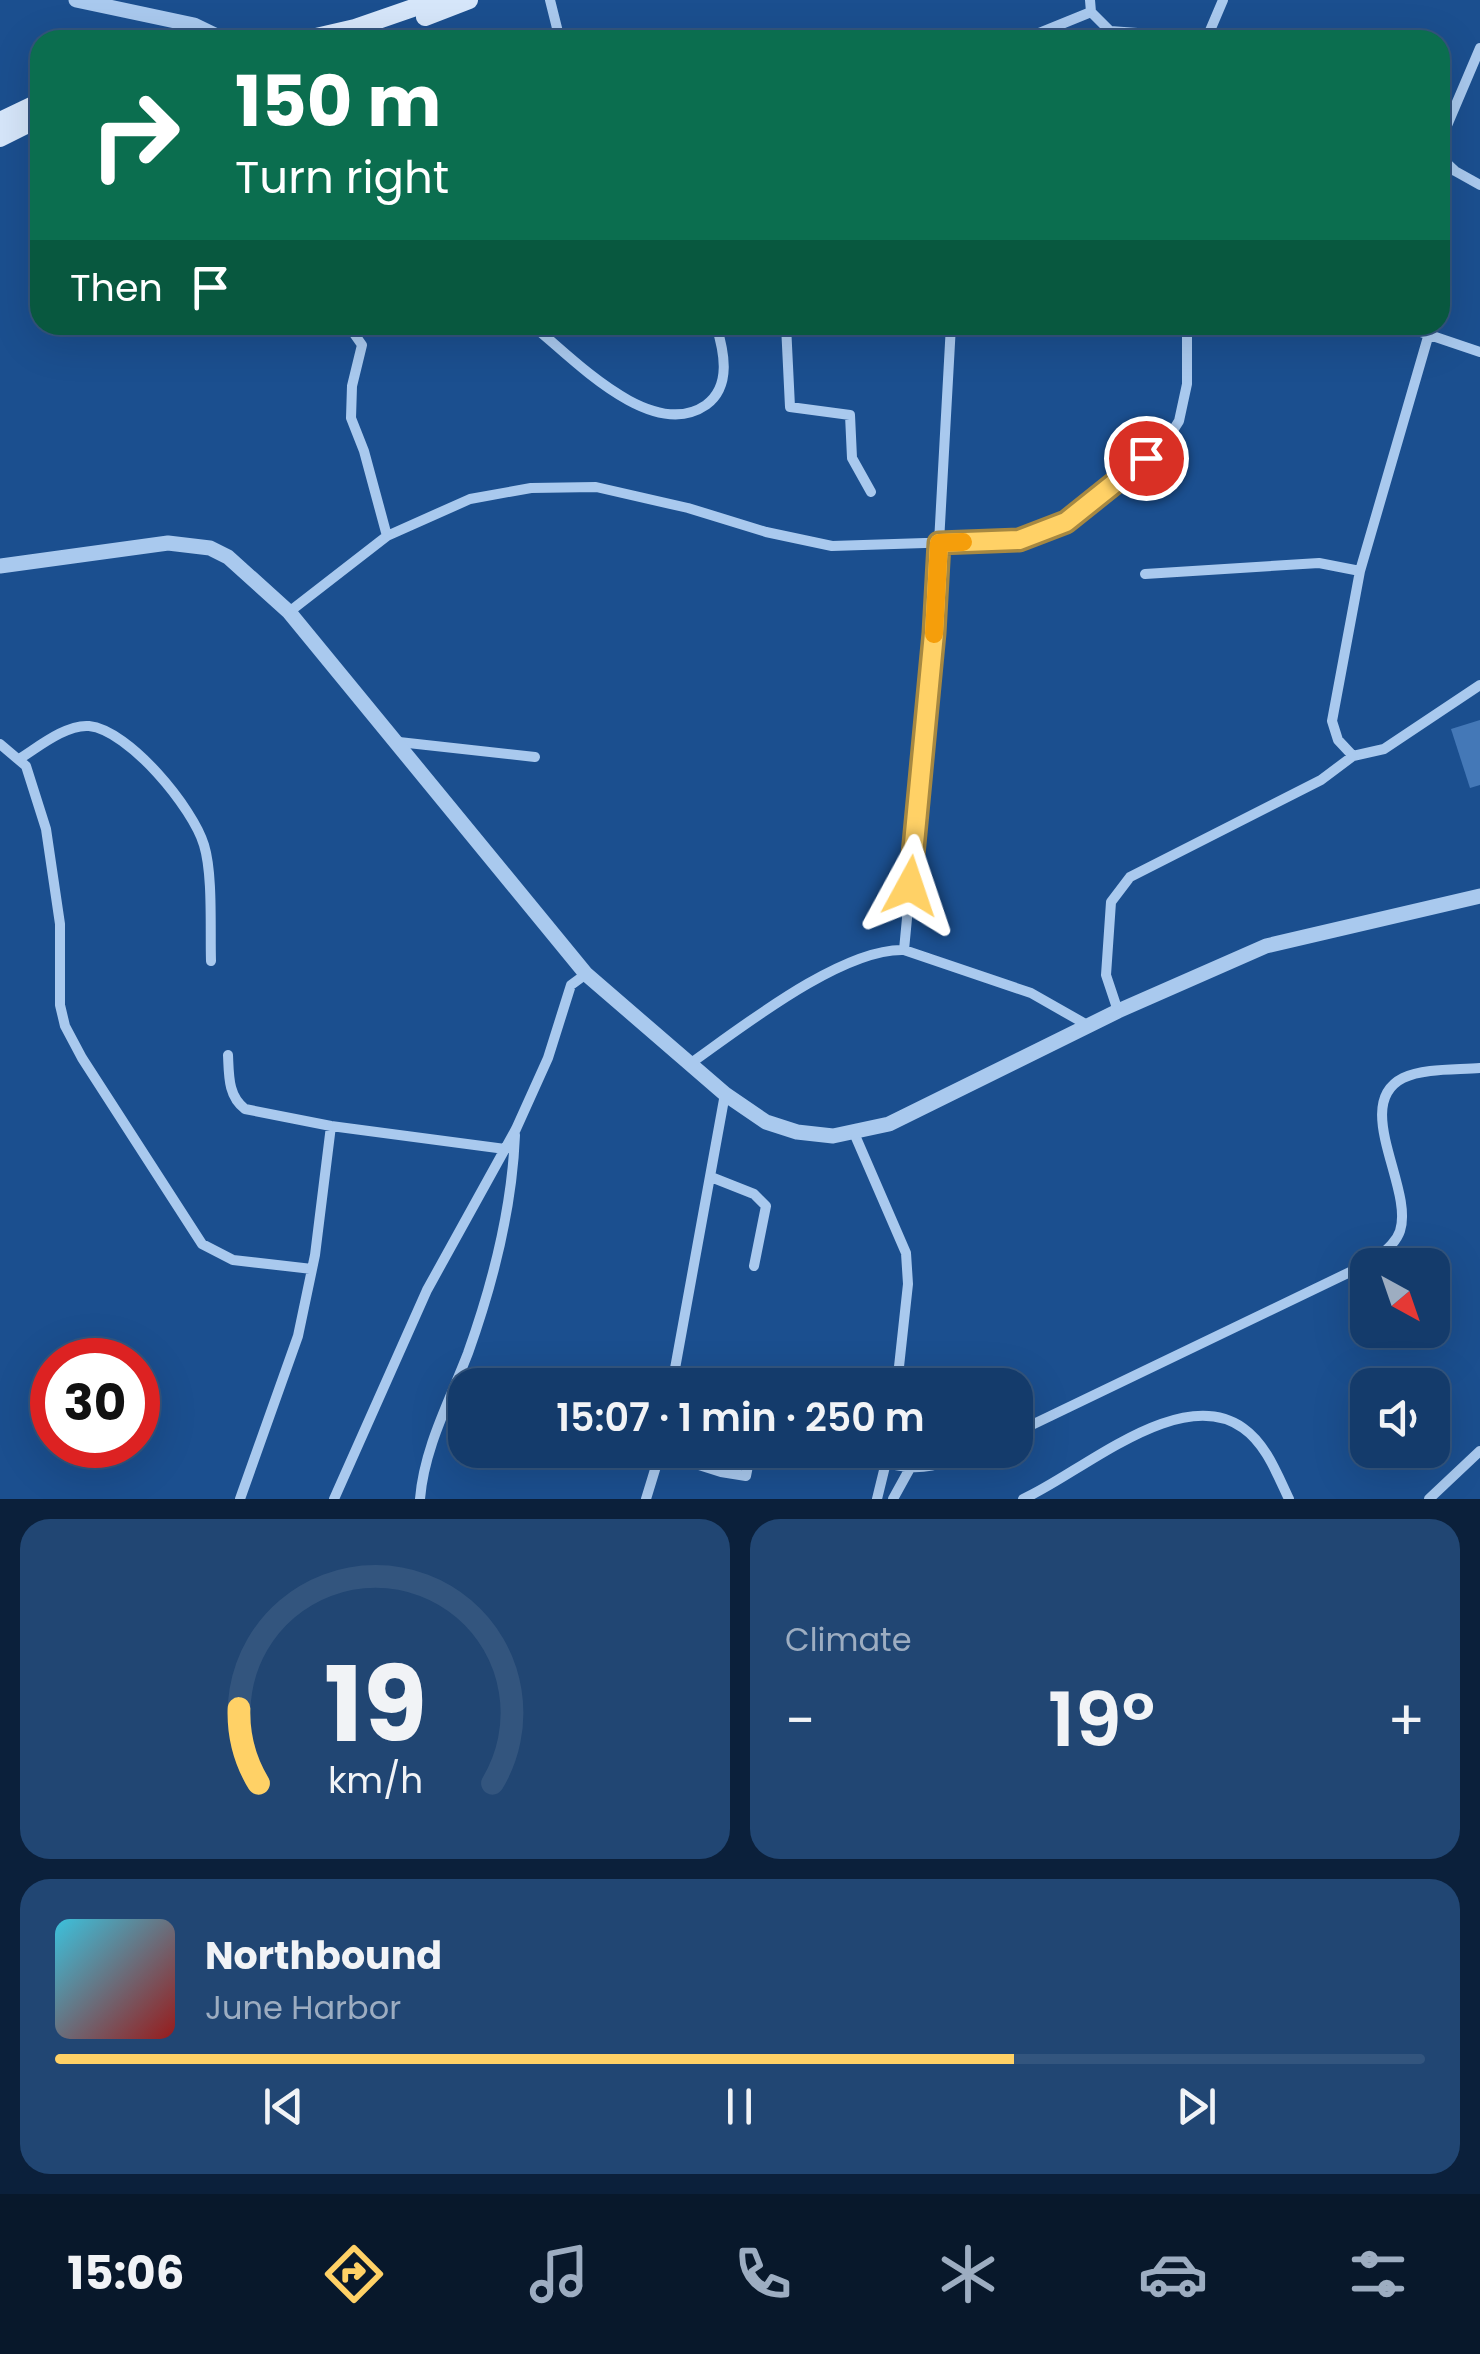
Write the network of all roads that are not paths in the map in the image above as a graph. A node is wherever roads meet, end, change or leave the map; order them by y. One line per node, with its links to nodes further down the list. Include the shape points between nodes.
1 (76, 0): 7 (street)
2 (436, 0): 8 (main road)
3 (468, 0): 9 (main road)
4 (550, 0): 10 (street)
5 (1222, 0): 13 (street)
6 (1091, 6): 11 (street); 12 (street)
7 (204, 30)
8 (346, 30)
9 (382, 30)
10 (558, 30)
11 (1042, 30)
12 (1109, 30)
13 (1210, 30)
14 (1480, 48): 16 (street)
15 (30, 107): 17 (main road)
16 (1450, 118)
17 (0, 121)
18 (30, 123): 19 (main road)
19 (0, 138)
20 (1450, 167): 21 (street)
21 (1480, 185)
22 (355, 335): 31 (street, via 362,345 351,418)
23 (544, 335): 24 (street, via 620,396 674,413 702,408 721,388)
24 (718, 335)
25 (786, 335): 30 (street, via 790,407 850,415 852,458)
26 (950, 335): 32 (street)
27 (1188, 335): 32 (street, via 1187,384 1179,421 1165,443 1066,522 1019,540)
28 (1428, 336): 29 (street); 34 (street)
29 (1480, 352)
30 (871, 492)
31 (387, 536): 32 (street, via 470,498 596,487 832,546); 36 (street)
32 (939, 543): 44 (street)
33 (0, 566): 36 (street, via 188,544 228,557)
34 (1360, 571): 35 (street, via 1319,563); 40 (street, via 1332,721)
35 (1145, 574)
36 (289, 612): 38 (street)
37 (1480, 685): 40 (street, via 1384,750)
38 (398, 742): 41 (street); 46 (street)
39 (0, 744): 42 (street)
40 (1353, 756): 47 (street, via 1321,780 1130,877 1111,902 1106,975)
41 (536, 757)
42 (19, 758): 45 (street, via 89,726 132,750 166,782 206,848); 59 (street, via 46,829 60,924 60,1005 82,1058 202,1244 232,1260)
43 (1480, 896): 47 (street, via 1266,946)
44 (904, 950): 48 (street, via 1031,993); 50 (street, via 882,949 827,974)
45 (211, 961)
46 (586, 974): 50 (street); 54 (street, via 571,986)
47 (1118, 1011): 48 (street)
48 (1089, 1026): 55 (street, via 890,1124)
49 (228, 1056): 53 (street, via 230,1086 245,1109)
50 (692, 1064): 52 (street)
51 (1480, 1068): 62 (street, via 1402,1079 1383,1098 1381,1120 1402,1209 1400,1230 1375,1260)
52 (725, 1094): 55 (street, via 766,1122 797,1132); 57 (street)
53 (331, 1126): 56 (street); 59 (street)
54 (516, 1129): 56 (street); 73 (street, via 514,1179 490,1286 434,1440)
55 (854, 1133): 61 (street, via 906,1253)
56 (504, 1149): 72 (street, via 427,1290)
57 (711, 1177): 58 (street, via 754,1194 766,1206); 60 (street)
58 (754, 1266)
59 (312, 1269): 71 (street, via 298,1336)
60 (675, 1368)
61 (899, 1368)
62 (1033, 1424)
63 (1480, 1451): 79 (street)
64 (656, 1468): 74 (street)
65 (708, 1468): 66 (street, via 746,1476)
66 (747, 1468)
67 (886, 1468): 75 (street)
68 (903, 1468): 70 (street)
69 (922, 1468): 70 (street)
70 (909, 1470): 76 (street)
71 (240, 1499)
72 (334, 1499)
73 (420, 1499)
74 (646, 1499)
75 (877, 1499)
76 (894, 1499)
77 (1024, 1499): 78 (street, via 1142,1431 1202,1416 1234,1422 1251,1435)
78 (1289, 1499)
79 (1429, 1499)

